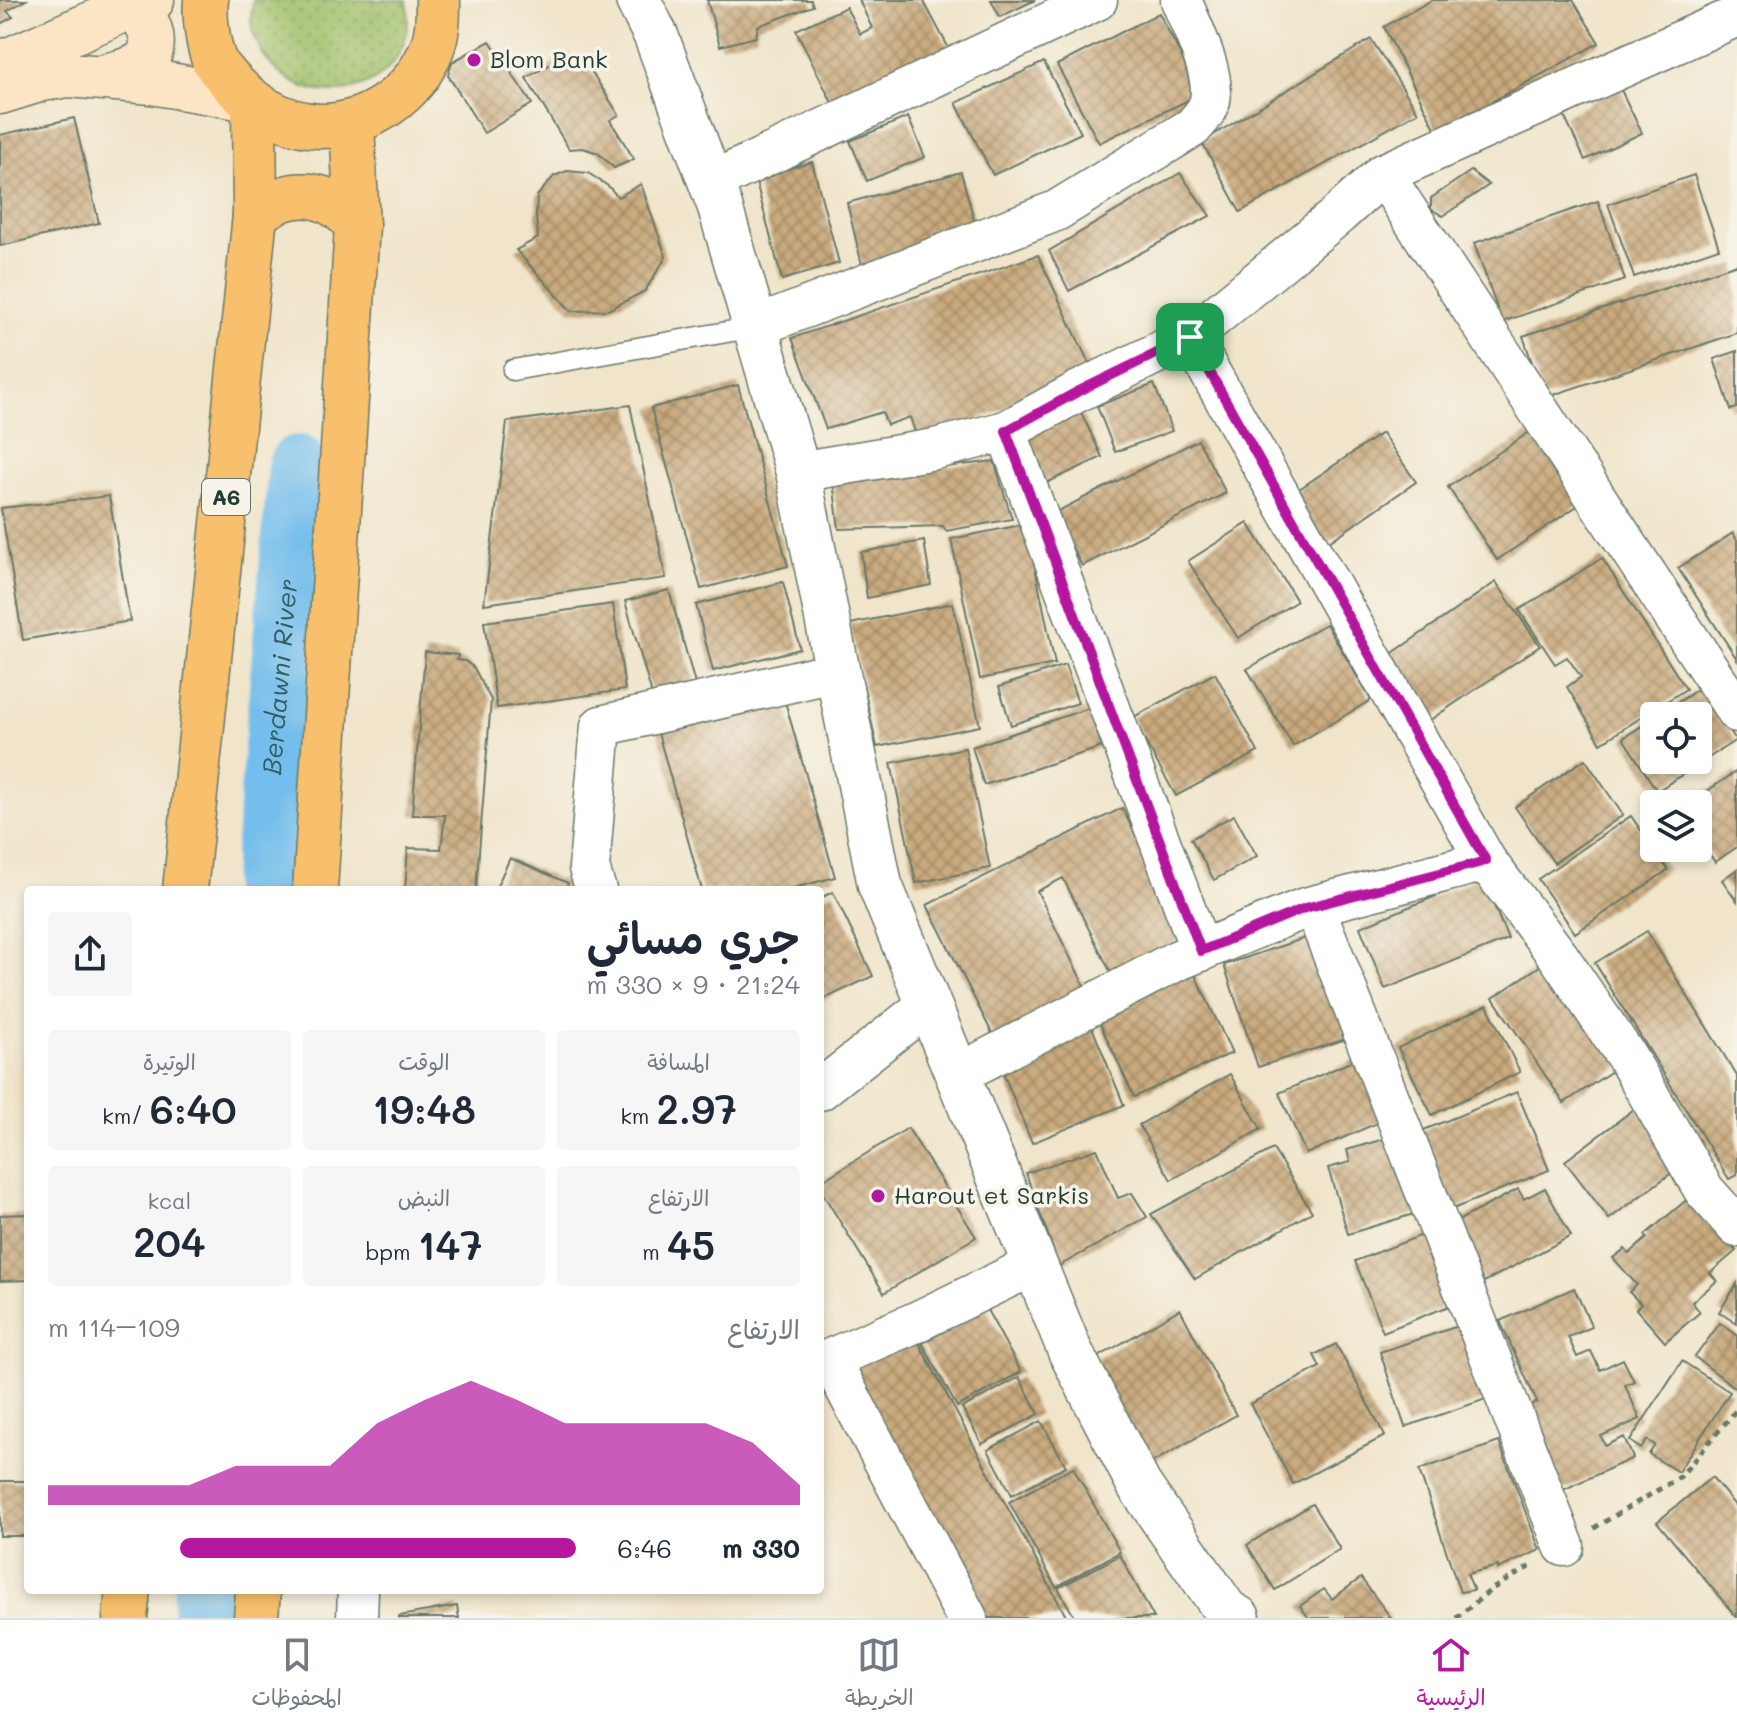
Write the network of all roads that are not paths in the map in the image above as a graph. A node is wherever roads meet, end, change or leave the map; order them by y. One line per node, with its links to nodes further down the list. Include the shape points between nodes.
1 (206, 0): 11 (highway, via 214,62)
2 (438, 0): 12 (highway, via 432,48 420,73 379,111)
3 (638, 0): 14 (street)
4 (1097, 0): 14 (street)
5 (1181, 0): 17 (street, via 1210,78 1207,109 1193,127 1056,211)
6 (141, 4): 8 (main road); 9 (main road, via 151,50 141,64)
7 (1737, 16): 13 (street)
8 (0, 64)
9 (103, 77): 10 (main road, via 68,75); 11 (main road)
10 (0, 92)
11 (252, 102): 12 (highway, via 285,119 319,126); 15 (highway, A6)
12 (352, 122): 16 (highway)
13 (1383, 174): 18 (street); 23 (street)
14 (711, 182): 17 (street)
15 (255, 215): 16 (highway, via 281,198 313,196 338,206); 25 (highway, A6)
16 (357, 226): 26 (highway)
17 (755, 327): 19 (lane); 21 (street)
18 (1190, 337): 20 (street); 24 (street)
19 (513, 370)
20 (1006, 431): 21 (street); 29 (street)
21 (798, 472): 22 (street)
22 (838, 671): 27 (street, via 601,726 589,868); 30 (street, via 880,885)
23 (1737, 712)
24 (1486, 861): 28 (street); 33 (street, via 1628,1059 1704,1190)
25 (185, 886)
26 (315, 886)
27 (595, 886)
28 (1314, 906): 29 (street); 35 (street)
29 (1201, 951): 31 (street)
30 (929, 1004): 31 (street); 32 (street)
31 (958, 1074): 34 (street)
32 (824, 1087)
33 (1737, 1227)
34 (1034, 1265): 39 (street, via 1070,1351 1139,1485); 43 (street, via 830,1359)
35 (1564, 1546)
36 (128, 1594): 40 (highway)
37 (258, 1594): 41 (highway)
38 (358, 1594): 42 (street)
39 (1228, 1616)
40 (125, 1618)
41 (256, 1618)
42 (357, 1618)
43 (967, 1618)

